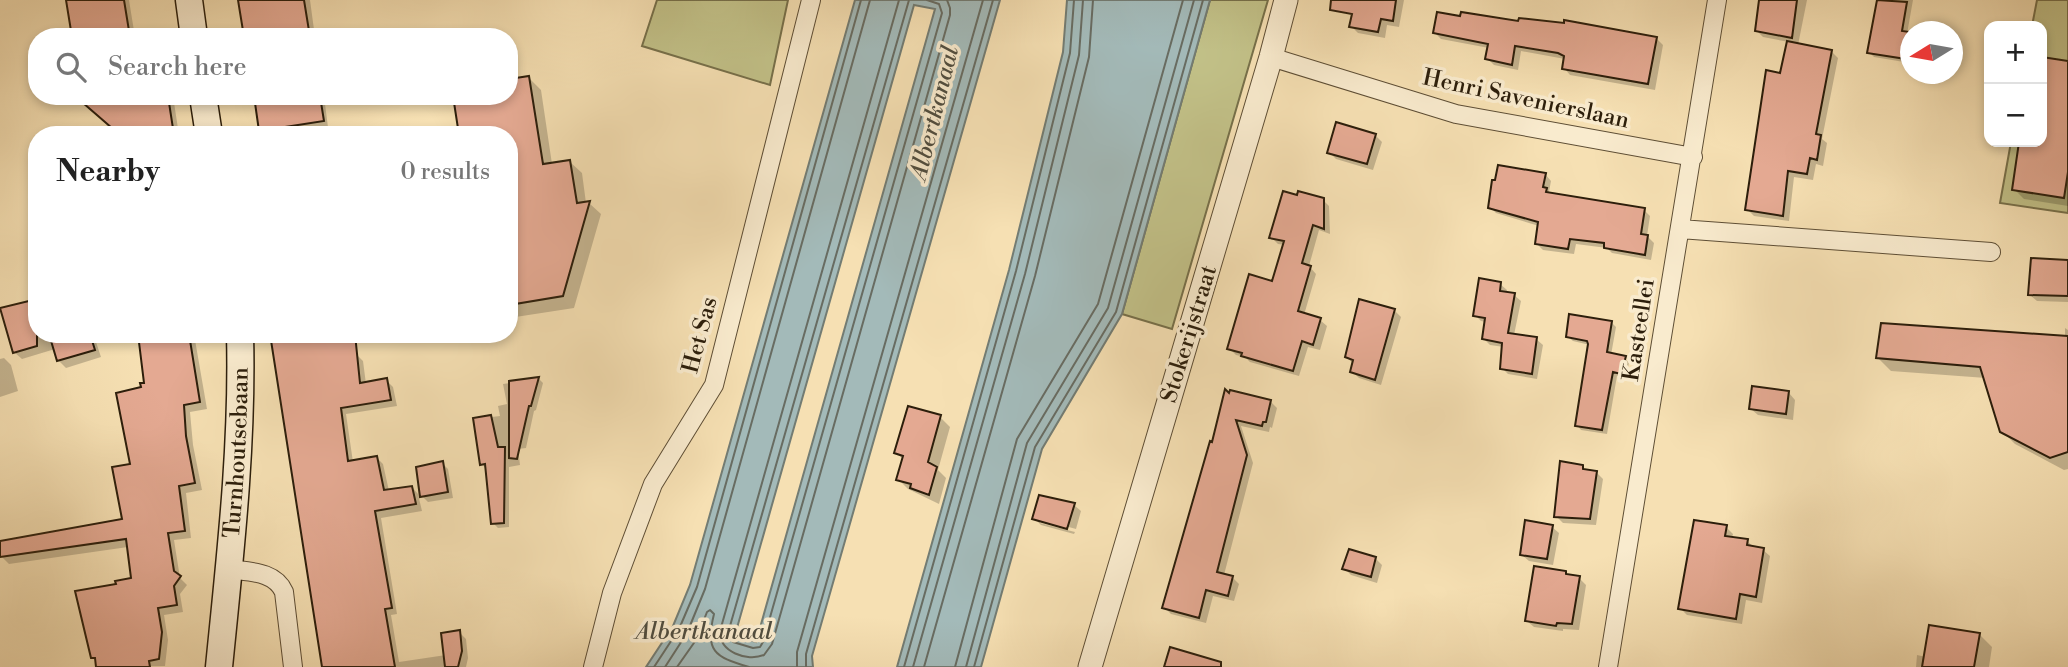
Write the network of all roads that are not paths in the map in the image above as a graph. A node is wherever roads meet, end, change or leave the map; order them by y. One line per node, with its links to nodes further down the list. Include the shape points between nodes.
1 (189, 0): 5 (main road)
2 (811, 0): 16 (street, Het Sas, via 714,385 653,484 612,593)
3 (1286, 0): 6 (street, Stokerijstraat)
4 (1717, 0): 9 (street, Kasteellei)
5 (193, 28)
6 (1271, 57): 9 (street, Henri Savenierslaan, via 1456,114); 17 (street, Stokerijstraat)
7 (205, 105): 8 (main road)
8 (208, 126)
9 (1693, 157): 10 (street, Kasteellei)
10 (1680, 229): 11 (street); 18 (street, Kasteellei)
11 (1991, 252)
12 (240, 343): 13 (main road, Turnhoutsebaan)
13 (229, 569): 14 (main road, Turnhoutsebaan); 15 (street, Turnhoutsebaan, via 268,576 281,585)
14 (219, 667)
15 (293, 667)
16 (593, 667)
17 (1090, 667)
18 (1608, 667)

